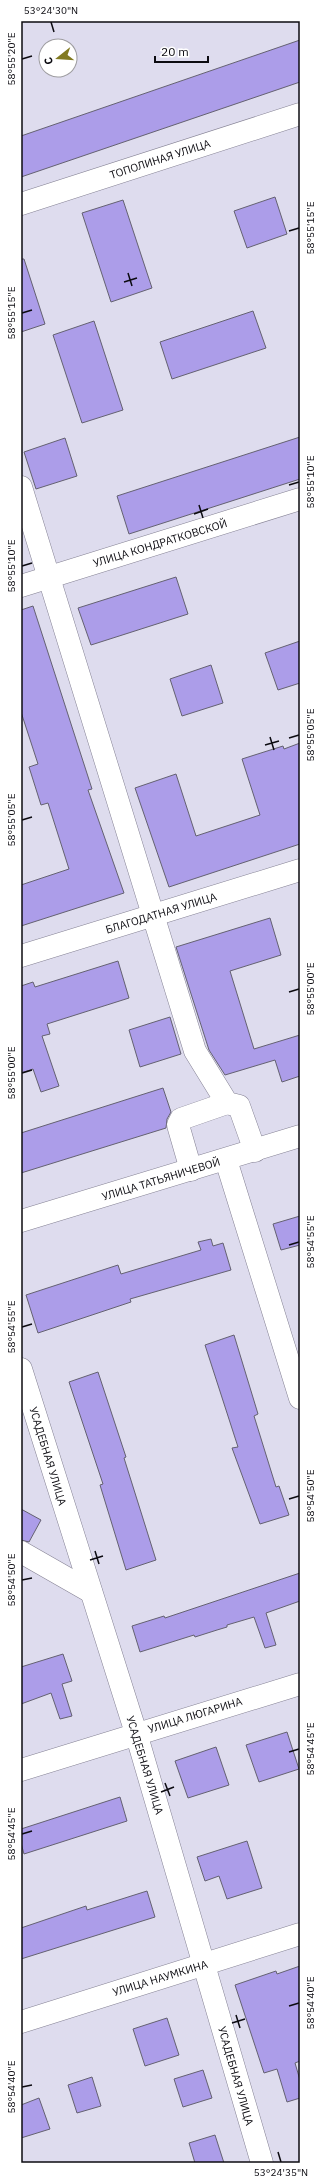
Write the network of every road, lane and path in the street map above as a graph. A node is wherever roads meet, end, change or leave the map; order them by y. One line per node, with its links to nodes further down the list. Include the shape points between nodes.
1 (300, 114): 2 (street, ТОПОЛИНАЯ УЛИЦА)
2 (21, 204)
3 (21, 487): 5 (street)
4 (300, 499): 5 (street, УЛИЦА КОНДРАТКОВСКОЙ)
5 (49, 578): 6 (street, УЛИЦА КОНДРАТКОВСКОЙ); 8 (street)
6 (21, 586)
7 (300, 870): 8 (street, БЛАГОДАТНАЯ УЛИЦА)
8 (154, 915): 9 (street, БЛАГОДАТНАЯ УЛИЦА); 10 (street, via 195,1051)
9 (21, 956)
10 (227, 1102): 12 (street, via 239,1106); 14 (street, via 181,1119 178,1125)
11 (300, 1136): 12 (street, УЛИЦА ТАТЬЯНИЧЕВОЙ)
12 (255, 1151): 13 (street, УЛИЦА ТАТЬЯНИЧЕВОЙ)
13 (226, 1160): 14 (street, УЛИЦА ТАТЬЯНИЧЕВОЙ); 17 (street)
14 (191, 1170): 15 (street, УЛИЦА ТАТЬЯНИЧЕВОЙ)
15 (21, 1221)
16 (21, 1369): 18 (street, УСАДЕБНАЯ УЛИЦА)
17 (300, 1398)
18 (25, 1399): 20 (street, УСАДЕБНАЯ УЛИЦА)
19 (21, 1552): 20 (street)
20 (91, 1592): 22 (street, УСАДЕБНАЯ УЛИЦА)
21 (300, 1684): 22 (street, УЛИЦА ЛЮГАРИНА)
22 (136, 1733): 23 (street, УЛИЦА ЛЮГАРИНА); 25 (street, УСАДЕБНАЯ УЛИЦА)
23 (21, 1770)
24 (300, 1934): 25 (street, УЛИЦА НАУМКИНА)
25 (204, 1964): 26 (street, УЛИЦА НАУМКИНА); 27 (street, УСАДЕБНАЯ УЛИЦА)
26 (21, 2022)
27 (262, 2163)

